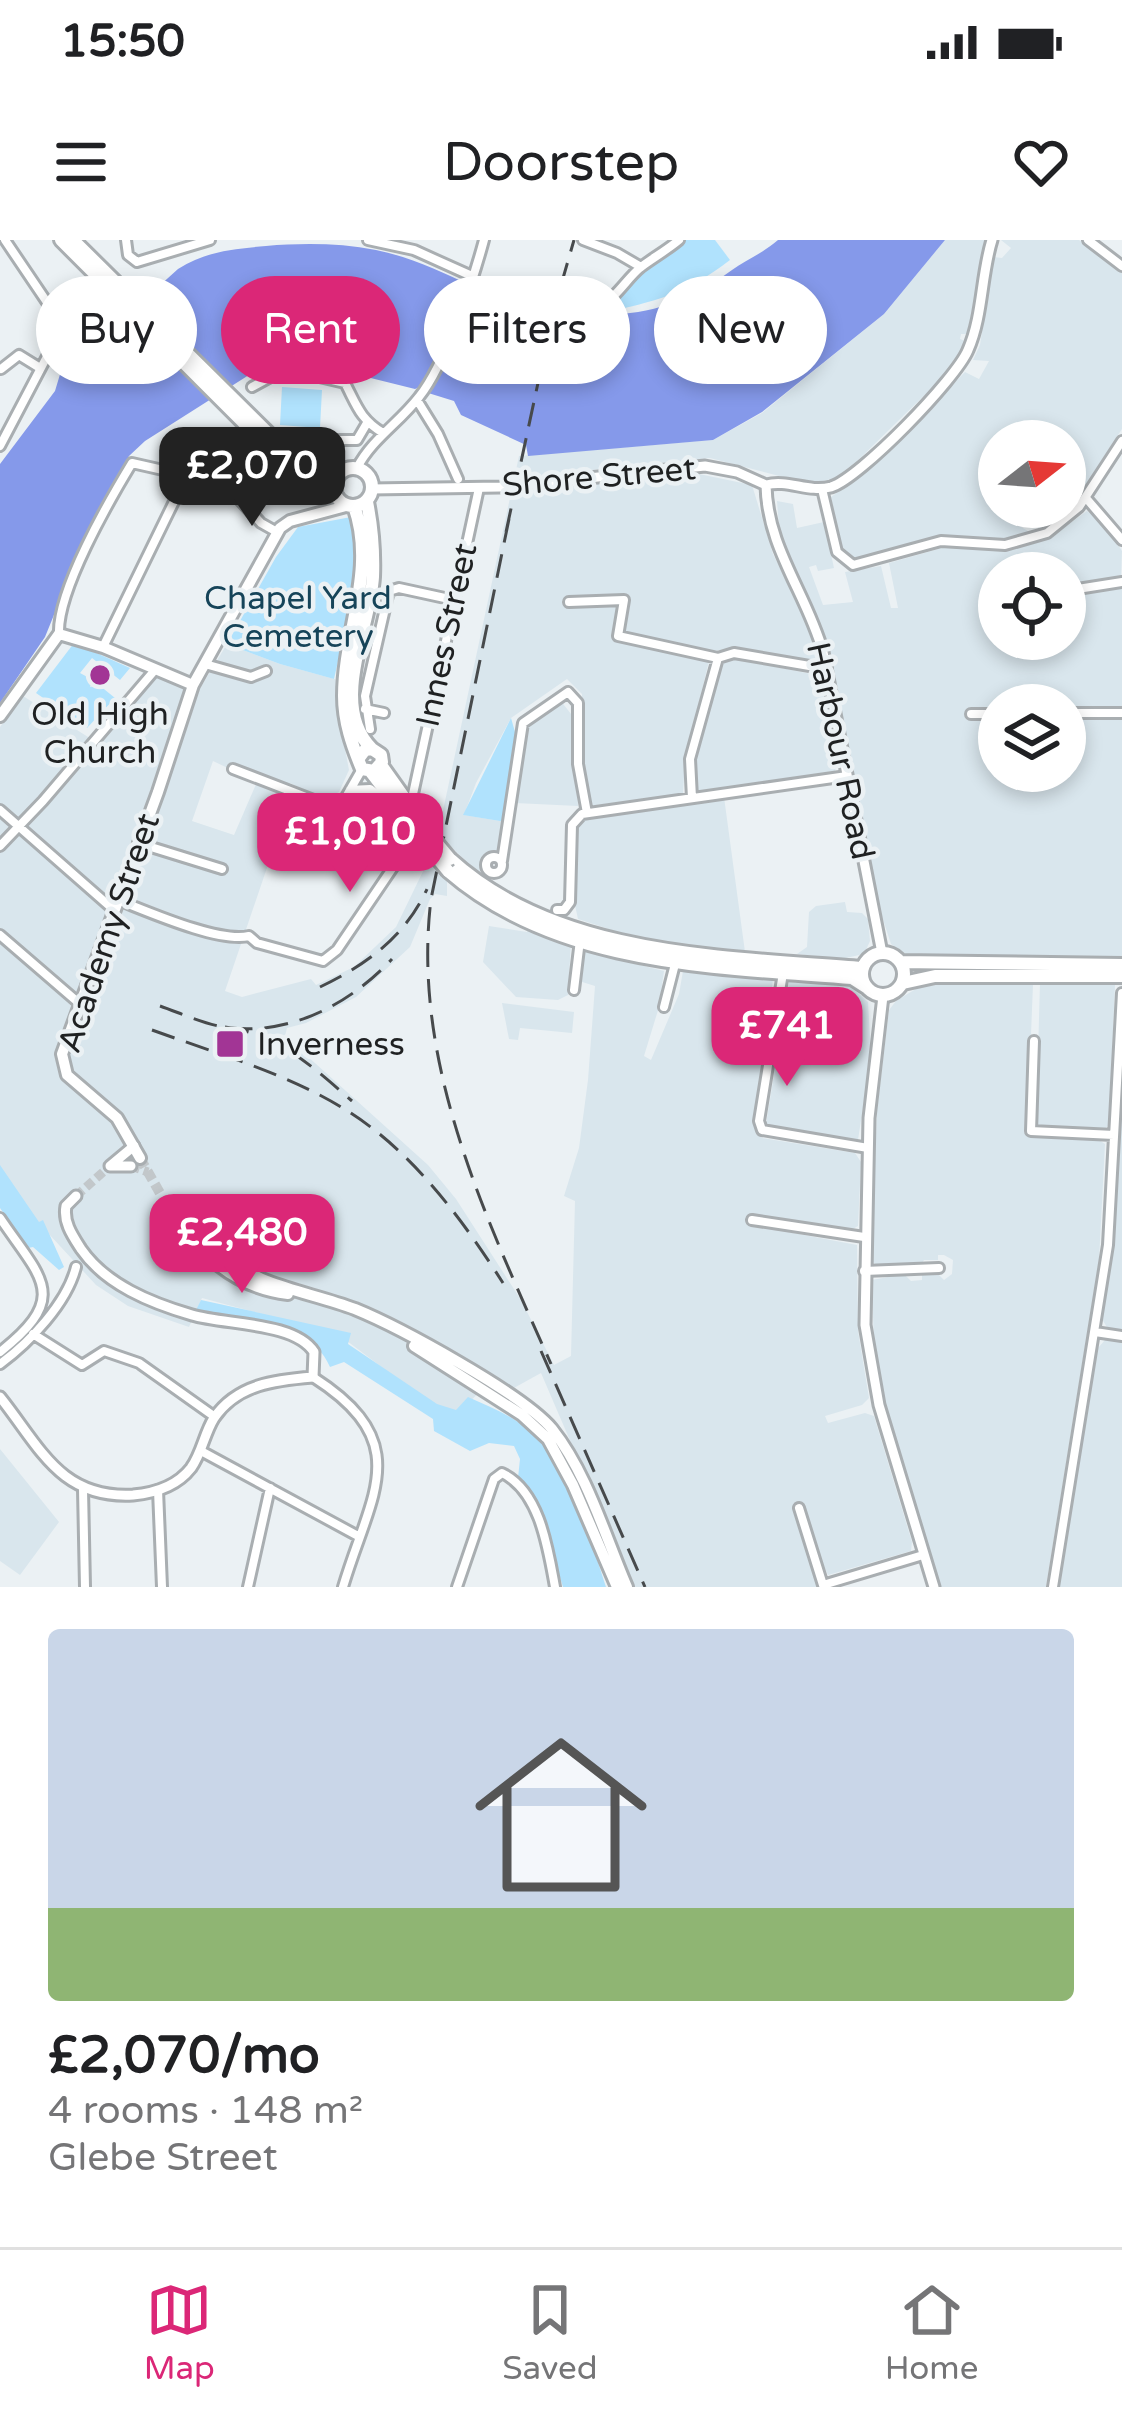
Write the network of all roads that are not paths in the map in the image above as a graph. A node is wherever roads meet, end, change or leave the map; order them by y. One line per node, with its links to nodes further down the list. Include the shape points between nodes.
1 (5, 240): 19 (street)
2 (61, 240): 14 (highway)
3 (73, 240): 15 (highway)
4 (126, 240): 5 (street, via 132,260 143,262)
5 (210, 240)
6 (368, 240): 16 (street, via 414,250)
7 (484, 240): 17 (street)
8 (584, 240): 13 (street)
9 (680, 240): 13 (street)
10 (992, 240): 37 (street, via 962,361 857,471)
11 (1088, 240): 12 (street)
12 (1122, 266)
13 (641, 267): 18 (street)
14 (99, 276)
15 (104, 276)
16 (466, 276)
17 (475, 276)
18 (630, 279)
19 (36, 287)
20 (36, 366): 21 (street, via 19,355)
21 (1, 369)
22 (197, 371): 38 (highway, via 275,454)
23 (36, 376): 31 (street)
24 (425, 384): 26 (street)
25 (252, 387): 27 (street, via 285,369 337,380)
26 (420, 395): 28 (street); 34 (street)
27 (367, 423): 28 (street); 29 (street, via 359,441)
28 (383, 433): 32 (street)
29 (315, 440)
30 (1122, 441): 39 (street)
31 (0, 446)
32 (357, 468): 38 (highway); 38 (highway, via 368,476)
33 (186, 477): 41 (street, via 225,484); 47 (street, via 136,461 99,520); 48 (street)
34 (458, 478)
35 (766, 485): 36 (street, Shore Street, via 705,466); 37 (street, Shore Street); 51 (street, Harbour Road, via 777,548)
36 (479, 488): 38 (street, Shore Street); 45 (street, Innes Street)
37 (822, 489): 40 (street, via 843,561 866,564 947,540 1024,542)
38 (349, 494): 41 (main road); 63 (highway, via 362,575 345,721); 63 (highway, via 373,542 353,696 358,730 381,755)
39 (1086, 498): 42 (street)
40 (1051, 528)
41 (277, 532): 50 (main road, Academy Street)
42 (1122, 540)
43 (1122, 582): 44 (street)
44 (1086, 588)
45 (454, 600): 55 (street, via 389,591); 67 (street, Innes Street)
46 (569, 602): 49 (street, via 624,600 618,636)
47 (59, 634): 48 (main road); 61 (main road)
48 (103, 647): 52 (main road)
49 (718, 658): 51 (street, via 734,653); 68 (street, via 690,759)
50 (202, 665): 52 (main road); 53 (street, via 251,676); 54 (main road, Academy Street)
51 (827, 669): 65 (street, Harbour Road)
52 (159, 671): 54 (main road); 73 (street)
53 (266, 671)
54 (193, 685): 74 (main road, Academy Street)
55 (365, 709): 56 (street); 62 (street)
56 (384, 713)
57 (1086, 713): 58 (street)
58 (1122, 713)
59 (971, 714): 60 (street)
60 (978, 714)
61 (0, 716)
62 (370, 729)
63 (368, 766): 66 (street); 72 (highway); 76 (highway)
64 (233, 769): 69 (street)
65 (847, 776): 68 (street); 84 (street, Harbour Road)
66 (350, 790): 69 (street); 72 (street, via 370,789)
67 (413, 794)
68 (692, 798): 71 (street)
69 (342, 804): 80 (street, via 357,822 401,843 401,861 323,961)
70 (0, 810): 73 (street)
71 (587, 813): 77 (street, via 578,703 568,692 524,723); 81 (street, via 572,825 570,902)
72 (403, 816): 76 (highway)
73 (18, 827): 75 (street); 80 (street)
74 (138, 843): 79 (street); 80 (main road, Academy Street)
75 (0, 846)
76 (434, 847): 78 (highway, bridge)
77 (501, 858)
78 (449, 865): 83 (highway, via 501,909); 88 (highway, via 503,899 633,945)
79 (222, 869)
80 (116, 905): 96 (main road, Academy Street)
81 (557, 910)
82 (0, 935): 96 (street)
83 (580, 939): 86 (highway); 93 (street)
84 (882, 953): 85 (highway); 88 (highway)
85 (900, 962): 87 (highway); 91 (highway)
86 (675, 964): 89 (highway); 97 (street)
87 (1122, 965)
88 (862, 968): 92 (highway)
89 (783, 973): 92 (highway, via 851,978); 100 (street, via 762,1130)
90 (1122, 976): 91 (highway)
91 (903, 983): 95 (highway)
92 (866, 987): 95 (highway)
93 (574, 990)
94 (1122, 993): 99 (street)
95 (883, 996): 100 (street)
96 (80, 1004): 101 (main road, Academy Street, via 63,1066 117,1118)
97 (664, 1007)
98 (1034, 1041): 99 (street, via 1030,1131)
99 (1114, 1135): 111 (street)
100 (868, 1148): 106 (street)
101 (135, 1157): 101 (street, via 110,1166)
102 (76, 1196): 116 (street, via 65,1222 116,1283 192,1315 297,1335 314,1352)
103 (169, 1209): 110 (main road, via 188,1236 250,1274)
104 (0, 1218): 114 (street, via 44,1288 37,1317)
105 (752, 1220): 106 (street)
106 (864, 1237): 109 (street)
107 (76, 1267): 112 (street)
108 (939, 1268): 109 (street)
109 (864, 1271): 125 (street, via 871,1371)
110 (378, 1320): 133 (main road, via 548,1439); 134 (main road, via 544,1420 565,1448)
111 (1095, 1332): 113 (street); 136 (street)
112 (33, 1334): 115 (street); 118 (street, via 82,1365 113,1352)
113 (1122, 1336)
114 (0, 1352)
115 (0, 1364)
116 (313, 1377): 118 (street, via 257,1385); 124 (street, via 359,1414 374,1441 379,1473)
117 (0, 1397): 120 (street, via 58,1473)
118 (215, 1417): 119 (street)
119 (201, 1450): 121 (street); 122 (street, via 186,1474)
120 (83, 1489): 122 (street); 127 (street)
121 (270, 1489): 124 (street); 129 (street)
122 (158, 1490): 128 (street)
123 (799, 1508): 126 (street)
124 (358, 1535): 130 (street)
125 (923, 1555): 126 (street); 135 (street)
126 (823, 1586)
127 (86, 1587)
128 (162, 1587)
129 (248, 1587)
130 (343, 1587)
131 (457, 1587): 132 (street, via 502,1473 538,1517)
132 (555, 1587)
133 (616, 1587)
134 (627, 1587)
135 (934, 1587)
136 (1053, 1587)

